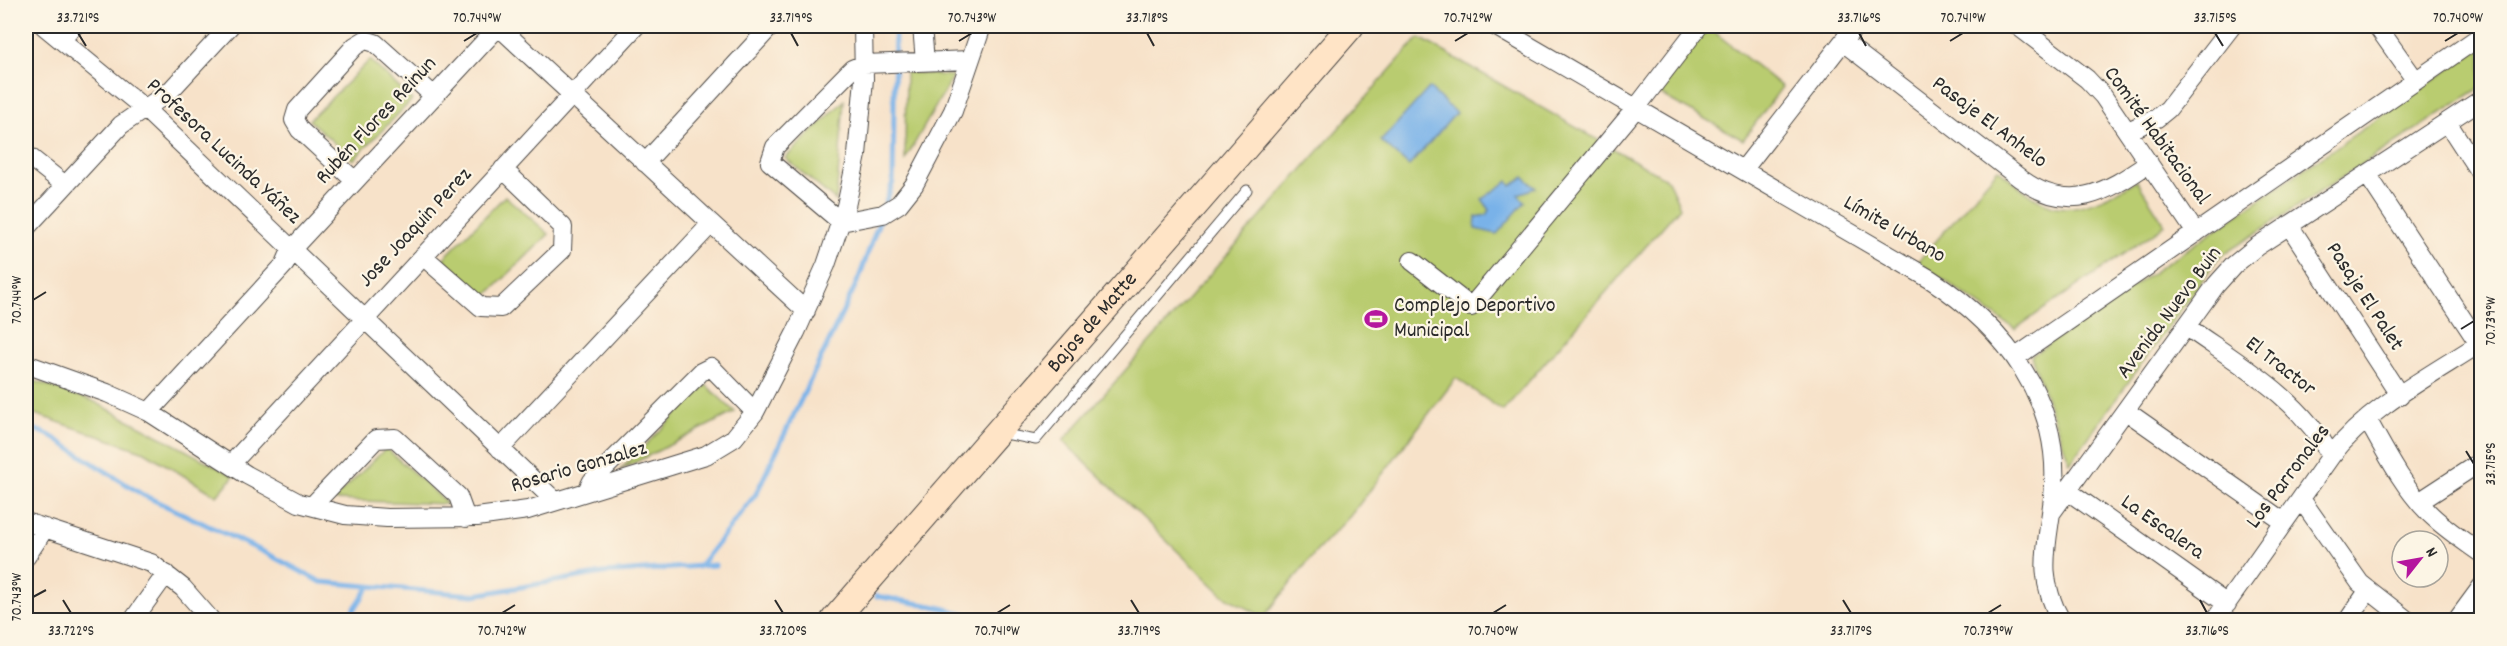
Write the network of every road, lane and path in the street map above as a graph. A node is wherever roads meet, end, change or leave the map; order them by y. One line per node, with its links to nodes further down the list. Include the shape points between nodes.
1 (44, 26): 18 (street, Profesora Lucinda Yáñez)
2 (74, 26): 18 (street)
3 (230, 26): 28 (street, via 168,92)
4 (498, 26): 24 (street); 25 (street, Rubén Flores Reinun)
5 (636, 26): 24 (street, Jose Joaquin Perez)
6 (771, 26): 32 (street)
7 (863, 26): 22 (street, Rosario Gonzalez)
8 (922, 26): 21 (street)
9 (982, 26): 20 (street)
10 (1351, 26): 60 (main road, Bajos de Matte)
11 (1495, 26): 27 (street, Límite Urbano)
12 (1700, 26): 27 (street)
13 (1856, 26): 19 (street)
14 (2018, 26): 30 (street, Comité Habitacional, via 2087,79)
15 (2377, 26): 23 (street)
16 (2224, 29): 30 (street, via 2168,109)
17 (2481, 35): 23 (street, Avenida Nuevo Buin)
18 (62, 39): 28 (street, Profesora Lucinda Yáñez)
19 (1843, 42): 33 (street, Pasaje El Anhelo, via 2021,179 2046,193 2059,197 2087,196 2114,187); 35 (street)
20 (970, 60): 21 (street); 41 (street, via 952,111 914,185 899,204 878,214)
21 (925, 62): 22 (street)
22 (864, 64): 41 (street, Rosario Gonzalez, via 857,154); 41 (street, via 852,69 775,147 771,162)
23 (2416, 81): 45 (street, Avenida Nuevo Buin)
24 (572, 95): 32 (street); 34 (street, Jose Joaquin Perez)
25 (434, 96): 38 (street, Rubén Flores Reinun); 38 (street, via 375,43 365,40 355,46 297,110 294,120)
26 (2481, 99): 29 (street, Avenida Nuevo Buin)
27 (1636, 108): 35 (street, Límite Urbano); 48 (street, via 1471,307)
28 (145, 109): 39 (street, via 121,125); 46 (street, Profesora Lucinda Yáñez)
29 (2447, 122): 36 (street, Avenida Nuevo Buin); 37 (street)
30 (2128, 132): 33 (street, Comité Habitacional)
31 (26, 154): 39 (street)
32 (645, 163): 42 (street)
33 (2149, 163): 45 (street, Comité Habitacional)
34 (503, 169): 47 (street, Jose Joaquin Perez); 47 (street, via 563,227 562,250 501,308 481,307)
35 (1743, 170): 53 (street, Límite Urbano, via 1953,294 1989,325)
36 (2367, 174): 43 (street, Avenida Nuevo Buin); 52 (street)
37 (2481, 176)
38 (355, 181): 46 (street, Rubén Flores Reinun)
39 (66, 185): 44 (street)
40 (1247, 190): 60 (lane, via 1036,440)
41 (841, 222): 49 (street, Rosario Gonzalez)
42 (711, 224): 49 (street); 61 (street)
43 (2289, 225): 51 (street, Avenida Nuevo Buin, via 2234,265); 55 (street, Pasaje El Palet)
44 (26, 228)
45 (2196, 233): 53 (street, Avenida Nuevo Buin)
46 (291, 250): 50 (street, Profesora Lucinda Yáñez); 57 (street, Rubén Flores Reinun, via 285,264)
47 (423, 256): 50 (street, Jose Joaquin Perez)
48 (1412, 261)
49 (806, 311): 58 (street, Rosario Gonzalez)
50 (364, 320): 61 (street, Profesora Lucinda Yáñez); 64 (street, Jose Joaquin Perez)
51 (2187, 327): 56 (street, Avenida Nuevo Buin); 62 (street, El Tractor, via 2302,414)
52 (2480, 343): 55 (street, Los Parronales)
53 (2016, 357): 71 (street, Límite Urbano, via 2036,393 2048,430 2054,478)
54 (26, 364): 57 (street, Rosario Gonzalez)
55 (2400, 396): 59 (street, Los Parronales)
56 (2126, 411): 66 (street, Avenida Nuevo Buin); 74 (street)
57 (149, 412): 64 (street, Rosario Gonzalez)
58 (755, 412): 65 (street, Rosario Gonzalez, via 734,438 706,455); 65 (street, via 711,367 700,372 608,464)
59 (2367, 419): 62 (street, Los Parronales); 69 (street)
60 (998, 432): 84 (main road, Bajos de Matte)
61 (500, 449): 68 (street, Profesora Lucinda Yáñez)
62 (2331, 456): 67 (street, Los Parronales)
63 (2481, 461): 69 (street)
64 (231, 464): 70 (street, Rosario Gonzalez, via 299,503)
65 (587, 491): 68 (street, Rosario Gonzalez)
66 (2068, 491): 71 (street, Avenida Nuevo Buin); 81 (street, La Escalera)
67 (2301, 499): 74 (street, Los Parronales); 80 (street)
68 (555, 501): 72 (street, Rosario Gonzalez, via 528,510)
69 (2419, 502): 76 (street)
70 (312, 506): 72 (street, Rosario Gonzalez, via 345,515); 72 (street, via 376,439 395,438 458,496)
71 (2051, 514): 85 (street, Límite Urbano, via 2045,570)
72 (466, 518)
73 (26, 522): 75 (street)
74 (2284, 522): 81 (street, Los Parronales)
75 (45, 528): 77 (street); 78 (street, via 137,557)
76 (2481, 554)
77 (26, 557)
78 (166, 574): 82 (street); 83 (street)
79 (2481, 586): 89 (street)
80 (2368, 591): 87 (street); 88 (street)
81 (2227, 604): 86 (street, Los Parronales)
82 (133, 621)
83 (211, 621)
84 (834, 621)
85 (2061, 621)
86 (2216, 621)
87 (2348, 621)
88 (2407, 621)
89 (2457, 621)

